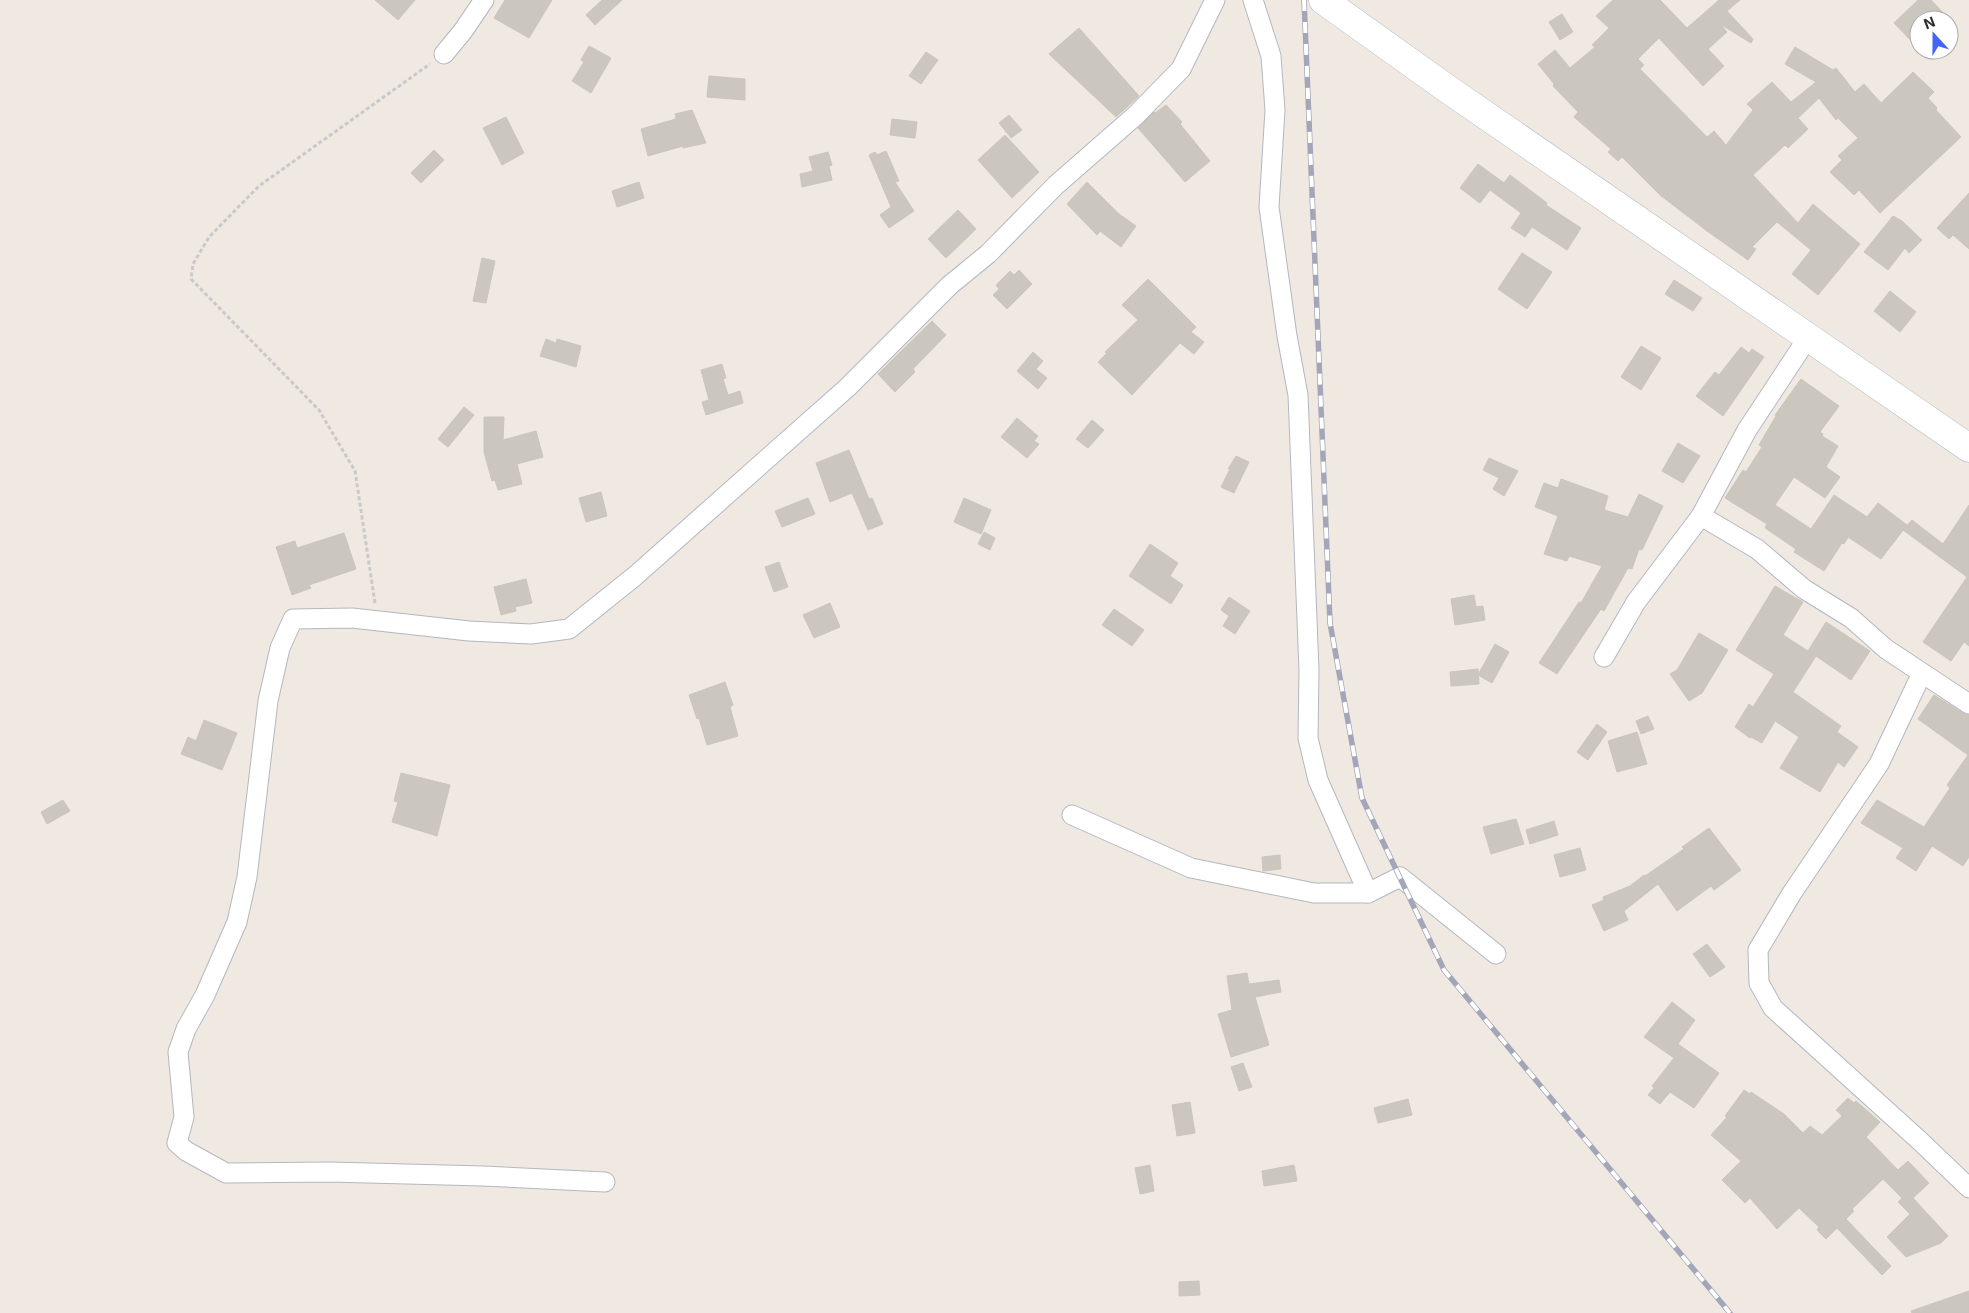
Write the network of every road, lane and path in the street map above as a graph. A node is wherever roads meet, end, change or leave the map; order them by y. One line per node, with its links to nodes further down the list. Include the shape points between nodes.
1 (484, 0): 5 (street)
2 (1214, 0): 9 (street, via 1181,69 1135,116 1056,185 848,387 635,576 569,629 531,634)
3 (1253, 0): 14 (street, via 1271,56 1275,110 1269,208 1298,394 1309,670 1308,738 1318,780)
4 (1323, 0): 6 (street, via 1448,90)
5 (444, 54): 9 (path, via 259,186 209,237 193,264 191,279 319,410 355,471)
6 (1809, 336): 7 (street); 8 (street, via 1747,430)
7 (1969, 448)
8 (1701, 516): 10 (street, via 1636,602); 11 (street, via 1757,549 1804,589 1851,618 1886,649)
9 (378, 621): 16 (street, via 293,619 280,648 268,701 247,877 237,922 178,1052 184,1117 177,1142 226,1173 387,1173)
10 (1604, 657)
11 (1922, 673): 12 (street); 17 (street, via 1879,764 1792,893 1758,950 1759,983 1773,1008)
12 (1969, 704)
13 (1072, 814): 14 (street, via 1191,868 1314,893)
14 (1368, 892): 15 (street, via 1400,877)
15 (1496, 954)
16 (605, 1182)
17 (1969, 1188)

